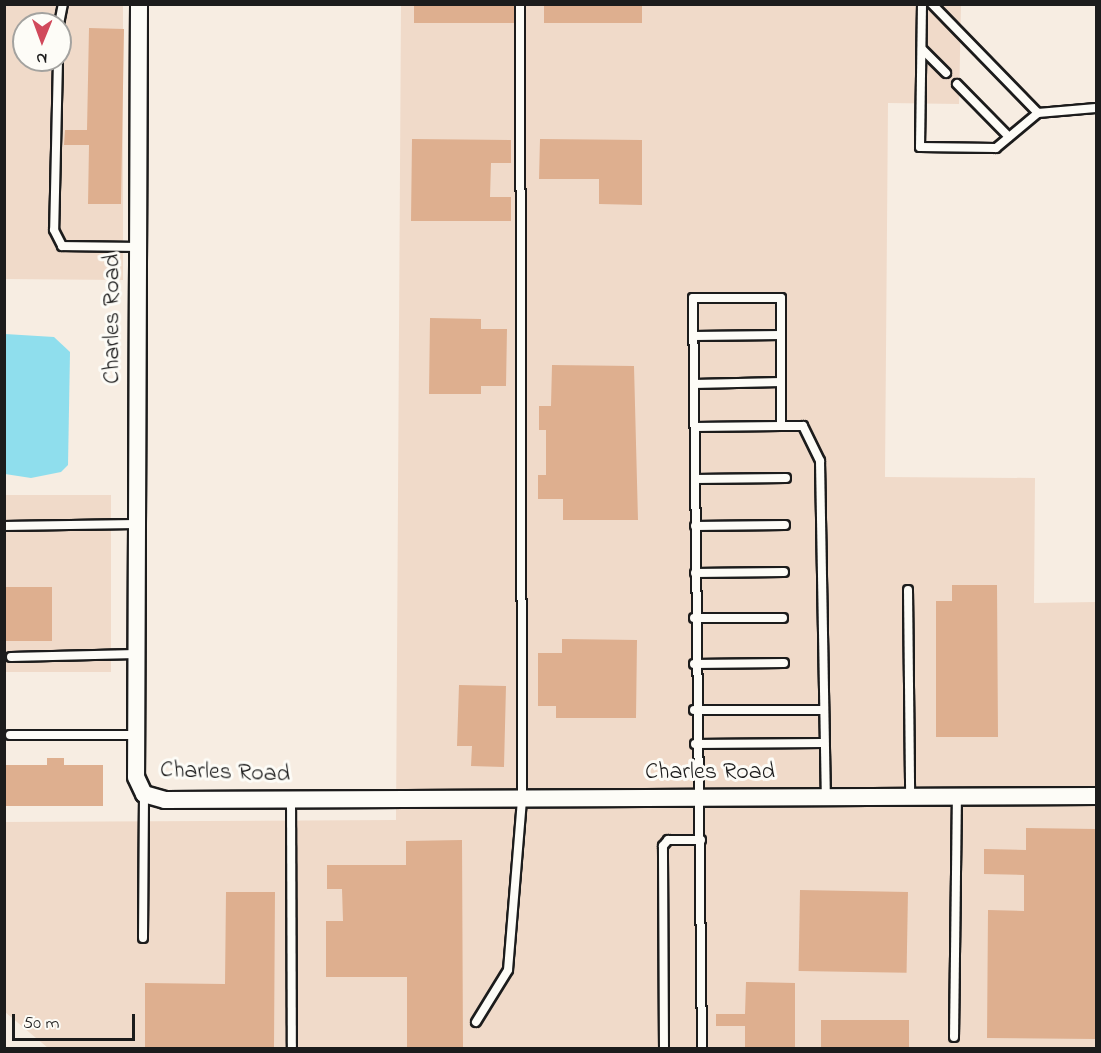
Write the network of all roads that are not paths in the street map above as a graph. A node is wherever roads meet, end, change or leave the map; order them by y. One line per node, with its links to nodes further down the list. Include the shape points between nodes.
1 (139, 4): 12 (street, Charles Road)
2 (520, 4): 46 (lane)
3 (922, 4): 5 (lane)
4 (932, 4): 10 (lane)
5 (922, 49): 7 (lane); 11 (lane, via 920,147 996,148)
6 (58, 72): 12 (lane, via 54,230 62,246)
7 (946, 74)
8 (957, 84): 11 (lane)
9 (1096, 108): 10 (lane)
10 (1038, 113): 11 (lane)
11 (1009, 137)
12 (137, 247): 21 (street, Charles Road)
13 (781, 335): 14 (lane); 14 (lane, via 781,298 693,298); 15 (lane)
14 (694, 336): 16 (lane)
15 (781, 382): 16 (lane); 17 (lane)
16 (694, 384): 18 (lane)
17 (781, 426): 18 (lane); 35 (lane, via 803,426 820,461)
18 (695, 427): 19 (lane)
19 (695, 478): 20 (lane); 24 (lane)
20 (786, 478)
21 (136, 524): 23 (lane); 30 (street, Charles Road)
22 (785, 525): 24 (lane)
23 (4, 526)
24 (695, 526): 26 (lane)
25 (784, 572): 26 (lane)
26 (694, 573): 28 (lane)
27 (908, 590): 45 (lane)
28 (694, 618): 29 (lane); 33 (lane)
29 (783, 618)
30 (136, 654): 31 (lane); 37 (street, Charles Road)
31 (11, 657)
32 (784, 663): 33 (lane)
33 (694, 664): 34 (lane)
34 (694, 710): 35 (lane); 39 (lane)
35 (823, 710): 38 (lane)
36 (10, 735): 37 (lane)
37 (136, 735): 40 (street, Charles Road, via 136,777)
38 (823, 743): 39 (lane); 44 (lane)
39 (695, 744): 41 (lane)
40 (144, 794): 47 (street, Charles Road, via 165,800); 49 (lane)
41 (698, 796): 44 (street, Charles Road); 46 (street, Charles Road); 48 (lane)
42 (957, 796): 43 (street, Charles Road); 45 (street, Charles Road); 51 (lane)
43 (1096, 796)
44 (826, 797): 45 (street, Charles Road)
45 (910, 797)
46 (522, 799): 47 (street, Charles Road); 50 (lane, via 508,970)
47 (291, 800): 52 (lane)
48 (701, 840): 53 (lane, via 669,840 663,846); 54 (lane)
49 (143, 938)
50 (476, 1022)
51 (954, 1037)
52 (292, 1048)
53 (664, 1048)
54 (702, 1048)

